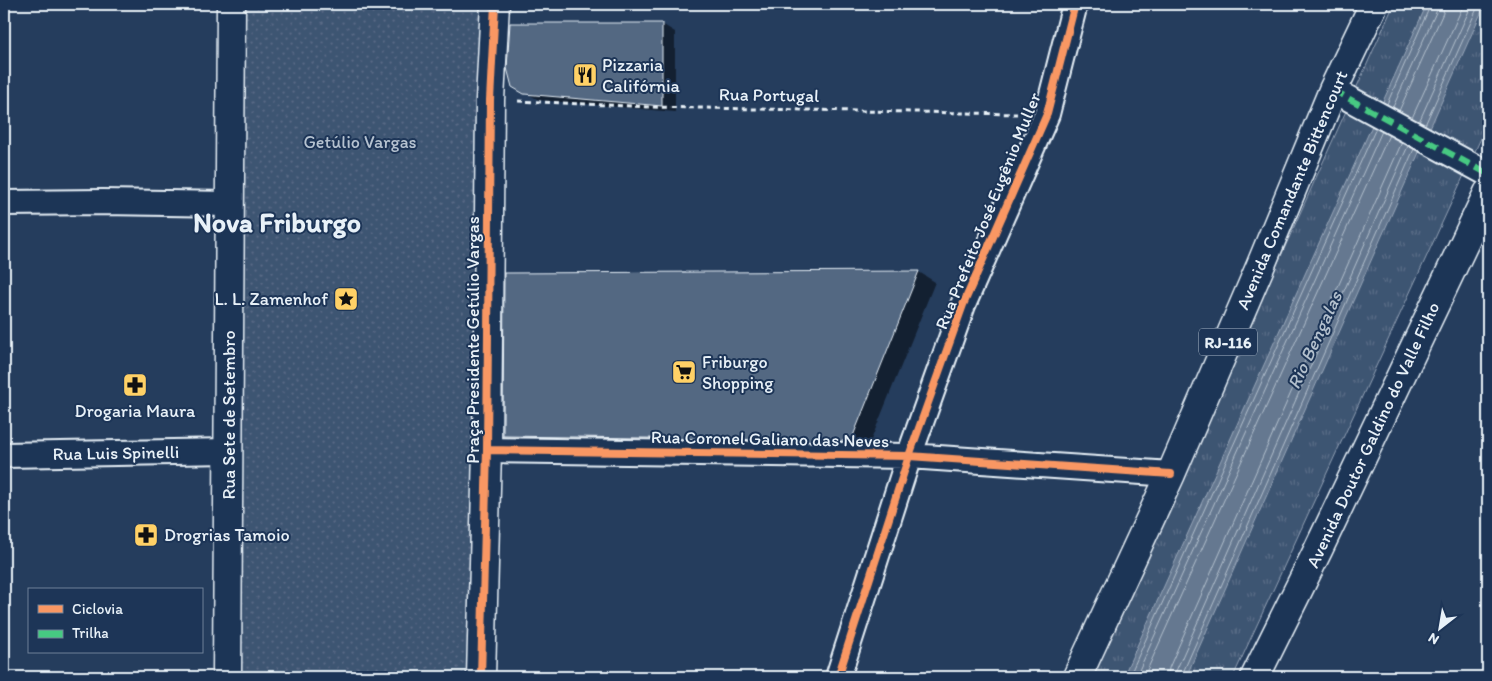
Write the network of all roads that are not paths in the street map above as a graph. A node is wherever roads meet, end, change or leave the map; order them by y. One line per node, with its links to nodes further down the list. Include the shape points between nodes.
1 (231, 4): 9 (street, Rua Sete de Setembro)
2 (495, 4): 10 (street, Praça Presidente Getúlio Vargas, via 490,100)
3 (1075, 4): 13 (street, Rua Prefeito José Eugênio Muller, via 1047,114 963,305)
4 (1374, 4): 5 (street, Avenida Comandante Bittencourt / RJ-116)
5 (1332, 90): 6 (street); 14 (street, Avenida Comandante Bittencourt / RJ-116)
6 (1488, 174)
7 (1488, 193): 19 (street, Avenida Doutor Galdino do Valle Filho)
8 (4, 203): 9 (street)
9 (230, 204): 11 (street, Rua Sete de Setembro)
10 (487, 450): 13 (street, Rua Coronel Galiano das Neves); 16 (street, Praça Presidente Getúlio Vargas)
11 (229, 451): 12 (street, Rua Luis Spinelli); 15 (street, Rua Sete de Setembro)
12 (4, 455)
13 (909, 456): 14 (street, Rua Coronel Galiano das Neves); 17 (street, Rua Prefeito José Eugênio Muller)
14 (1171, 474): 18 (street, Avenida Comandante Bittencourt / RJ-116)
15 (227, 677)
16 (481, 677)
17 (838, 677)
18 (1077, 677)
19 (1256, 677)

